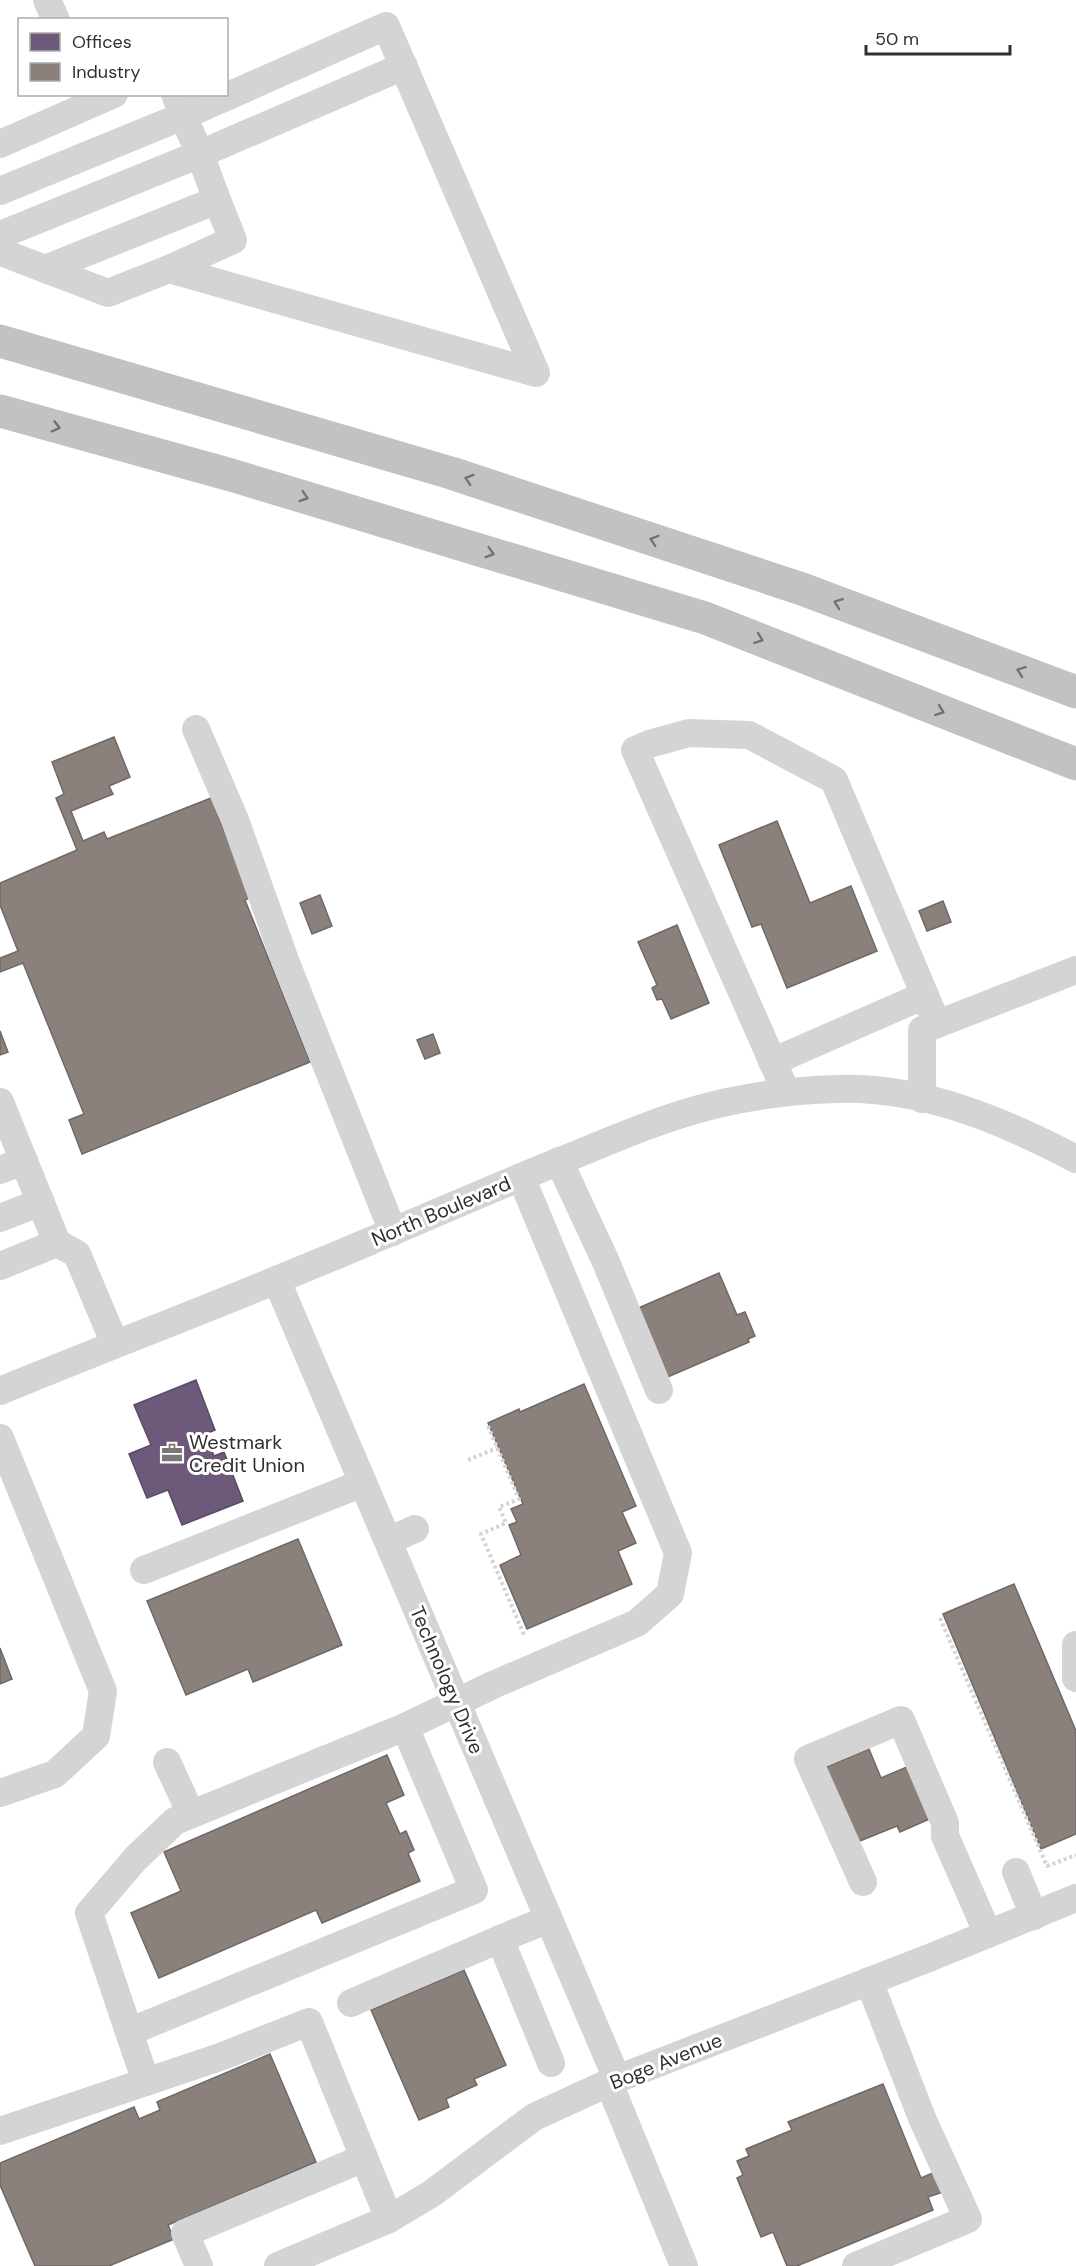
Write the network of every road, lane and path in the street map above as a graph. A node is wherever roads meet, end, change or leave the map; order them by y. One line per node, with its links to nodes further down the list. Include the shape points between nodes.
1 (47, 0): 2 (street)
2 (55, 18)
3 (404, 66): 4 (street, via 386,26); 9 (street); 14 (street, via 536,373)
4 (228, 86)
5 (109, 96): 8 (street)
6 (203, 96): 7 (street)
7 (179, 105): 9 (street); 10 (street)
8 (0, 144)
9 (200, 154): 11 (street); 12 (street)
10 (0, 191)
11 (217, 200): 13 (street); 14 (street, via 233,240)
12 (0, 236): 13 (street, via 6,254)
13 (45, 269): 14 (street, via 108,293)
14 (170, 269)
15 (0, 341): 17 (highway, one-way to 15, via 802,589 451,473)
16 (0, 411): 19 (highway, one-way to 19, via 231,475 705,618)
17 (1076, 692)
18 (196, 729): 33 (street, via 235,820 286,963)
19 (1076, 764)
20 (1076, 970): 22 (street)
21 (925, 995): 22 (street); 23 (street); 23 (street, via 834,780 749,735 690,734 648,744 635,750)
22 (937, 1024): 25 (street, via 922,1030)
23 (772, 1062): 24 (street)
24 (786, 1092): 25 (street, North Boulevard, via 838,1089); 28 (street, North Boulevard, via 700,1108)
25 (909, 1096): 27 (street, North Boulevard, via 966,1109)
26 (2, 1112): 29 (street)
27 (1076, 1159)
28 (559, 1161): 30 (street, North Boulevard); 38 (street, via 606,1262)
29 (12, 1166): 31 (street)
30 (521, 1177): 33 (street, North Boulevard); 52 (street, via 678,1553 670,1594 637,1623)
31 (41, 1202): 32 (street); 34 (street)
32 (0, 1218)
33 (393, 1232): 36 (street, North Boulevard)
34 (57, 1243): 35 (street); 37 (street, via 77,1254)
35 (0, 1266)
36 (277, 1281): 37 (street, North Boulevard); 44 (street, Technology Drive)
37 (115, 1344): 39 (street, North Boulevard)
38 (658, 1390)
39 (0, 1391)
40 (488, 1426): 41 (path)
41 (497, 1448): 43 (path); 49 (path, via 519,1499 499,1507 506,1523 481,1534)
42 (3, 1453): 55 (street, via 103,1691 96,1736 55,1774)
43 (468, 1460)
44 (363, 1483): 46 (street, Technology Drive); 47 (street)
45 (415, 1529): 46 (street)
46 (388, 1541): 52 (street, Technology Drive)
47 (144, 1570)
48 (940, 1618): 57 (path, via 1047,1866)
49 (525, 1637)
50 (1076, 1645): 51 (street)
51 (1076, 1678)
52 (457, 1703): 53 (street); 62 (street, Technology Drive)
53 (405, 1727): 56 (street); 67 (street, via 474,1890)
54 (167, 1762): 56 (street)
55 (0, 1793)
56 (191, 1814): 67 (street, via 175,1821 136,1858 89,1913)
57 (1076, 1855)
58 (1016, 1872): 61 (street)
59 (863, 1882): 63 (street, via 808,1759 901,1720)
60 (1076, 1898): 61 (street, Boge Avenue)
61 (1034, 1916): 63 (street, Boge Avenue)
62 (549, 1919): 64 (street); 69 (street, Technology Drive)
63 (988, 1934): 65 (street, Boge Avenue)
64 (500, 1939): 66 (street); 68 (street)
65 (869, 1982): 69 (street, Boge Avenue); 77 (street, via 922,2118 968,2219)
66 (351, 2003)
67 (129, 2032): 70 (street)
68 (551, 2063)
69 (613, 2081): 73 (street, Boge Avenue, via 534,2117 431,2194); 76 (street, Technology Drive)
70 (146, 2082): 71 (street); 72 (street, via 309,2022)
71 (0, 2131)
72 (364, 2158): 73 (street); 74 (street, via 185,2233)
73 (389, 2219): 75 (street, Boge Avenue)
74 (198, 2266)
75 (278, 2266)
76 (684, 2266)
77 (856, 2266)

